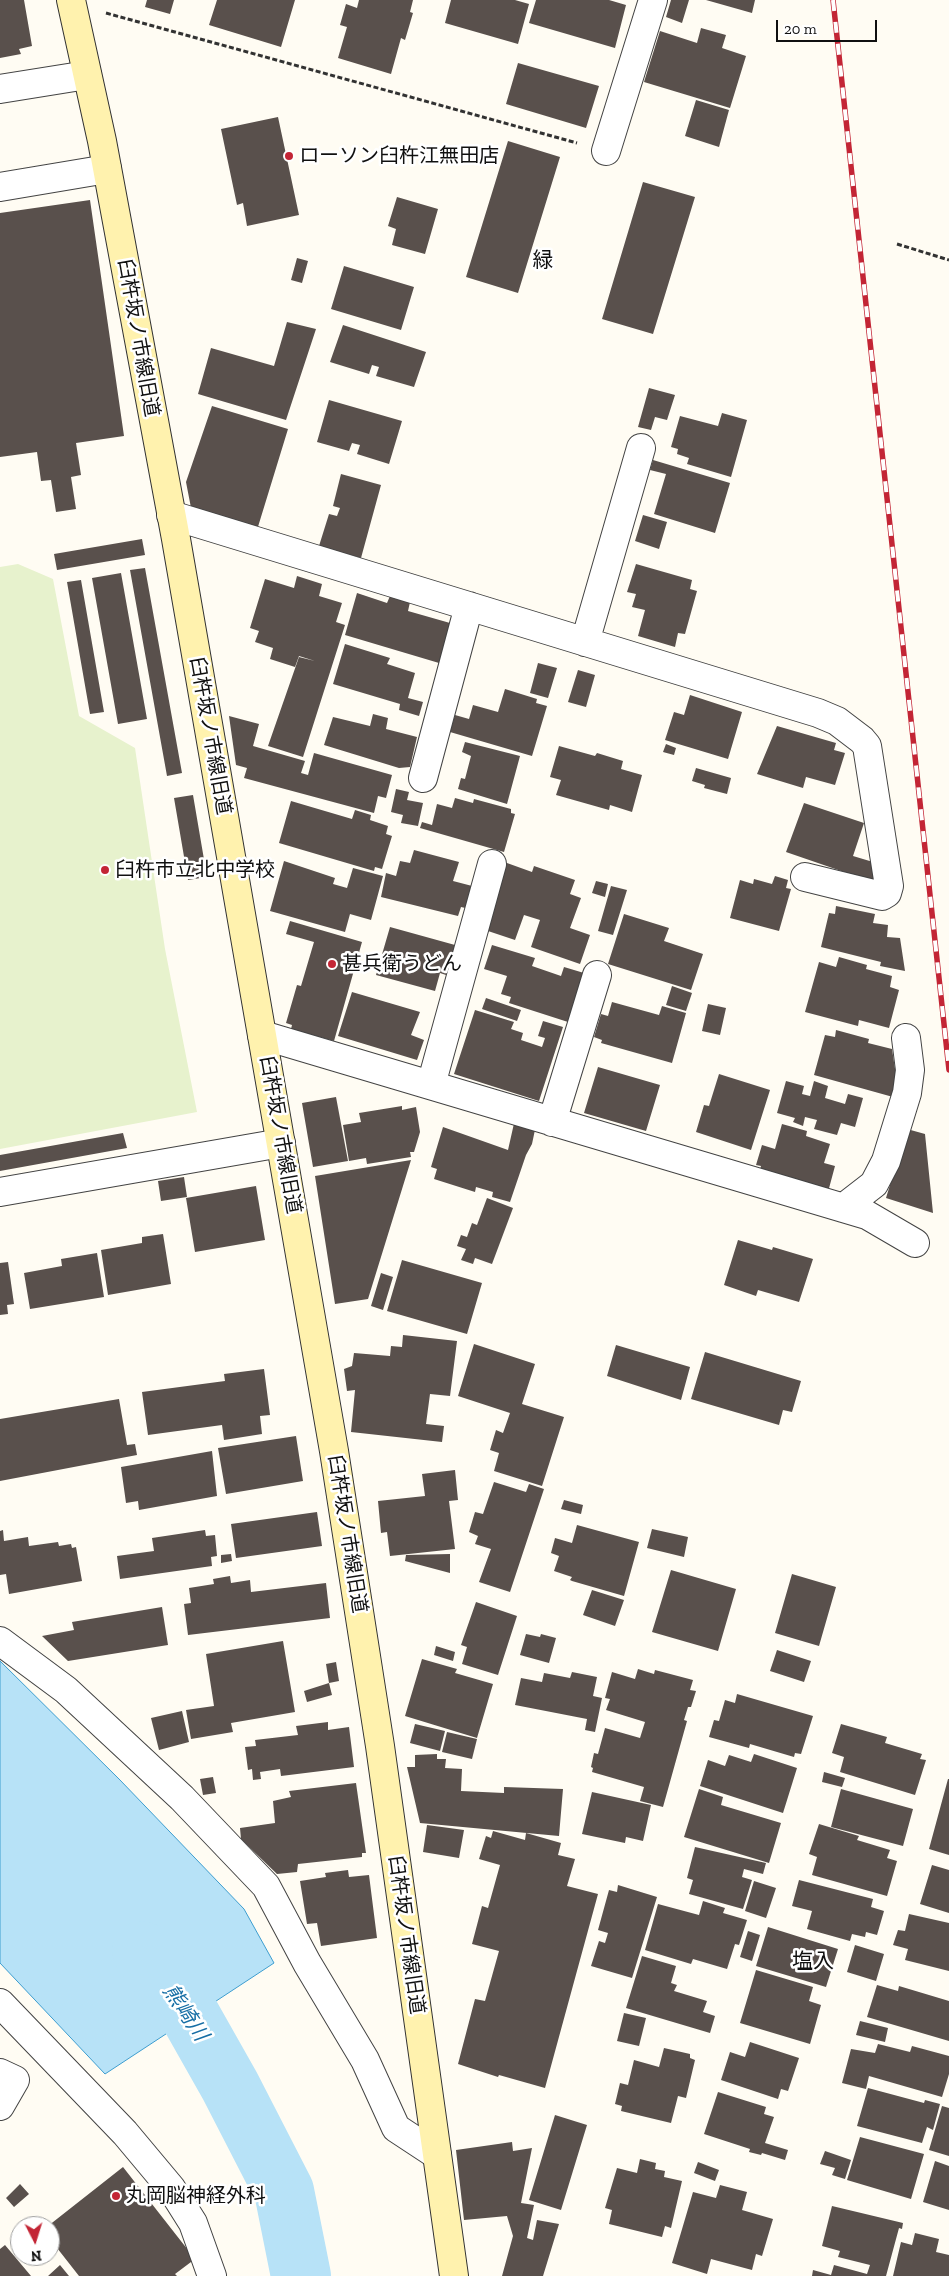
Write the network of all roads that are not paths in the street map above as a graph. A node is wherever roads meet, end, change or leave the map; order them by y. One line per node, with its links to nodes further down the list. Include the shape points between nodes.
1 (653, 0): 5 (street)
2 (71, 2): 3 (street, 臼杵坂ノ市線旧道)
3 (87, 75): 4 (street); 6 (street, 臼杵坂ノ市線旧道)
4 (0, 89)
5 (606, 151)
6 (107, 169): 7 (street); 9 (street, 臼杵坂ノ市線旧道)
7 (0, 187)
8 (641, 448): 11 (street)
9 (171, 515): 10 (street); 16 (street, 臼杵坂ノ市線旧道)
10 (469, 606): 11 (street); 12 (street)
11 (586, 642): 14 (street, via 818,713 837,721 862,740 867,746 888,893 882,896)
12 (423, 778)
13 (492, 864): 18 (street)
14 (804, 877)
15 (597, 975): 19 (street)
16 (262, 1035): 18 (street); 20 (street, 臼杵坂ノ市線旧道)
17 (906, 1038): 22 (street, via 910,1070 907,1093 886,1162 874,1184)
18 (431, 1085): 19 (street)
19 (552, 1122): 22 (street)
20 (281, 1143): 21 (street); 28 (street, 臼杵坂ノ市線旧道, via 380,1746)
21 (0, 1192)
22 (843, 1208): 23 (street, via 867,1215)
23 (915, 1243)
24 (0, 1641): 28 (street, via 66,1690 182,1798 266,1886 365,2060 396,2128)
25 (0, 2003): 29 (street, via 125,2133 172,2188 193,2223)
26 (0, 2073): 27 (street, via 15,2080)
27 (0, 2106)
28 (437, 2154): 30 (street, 臼杵坂ノ市線旧道)
29 (212, 2276)
30 (454, 2276)

